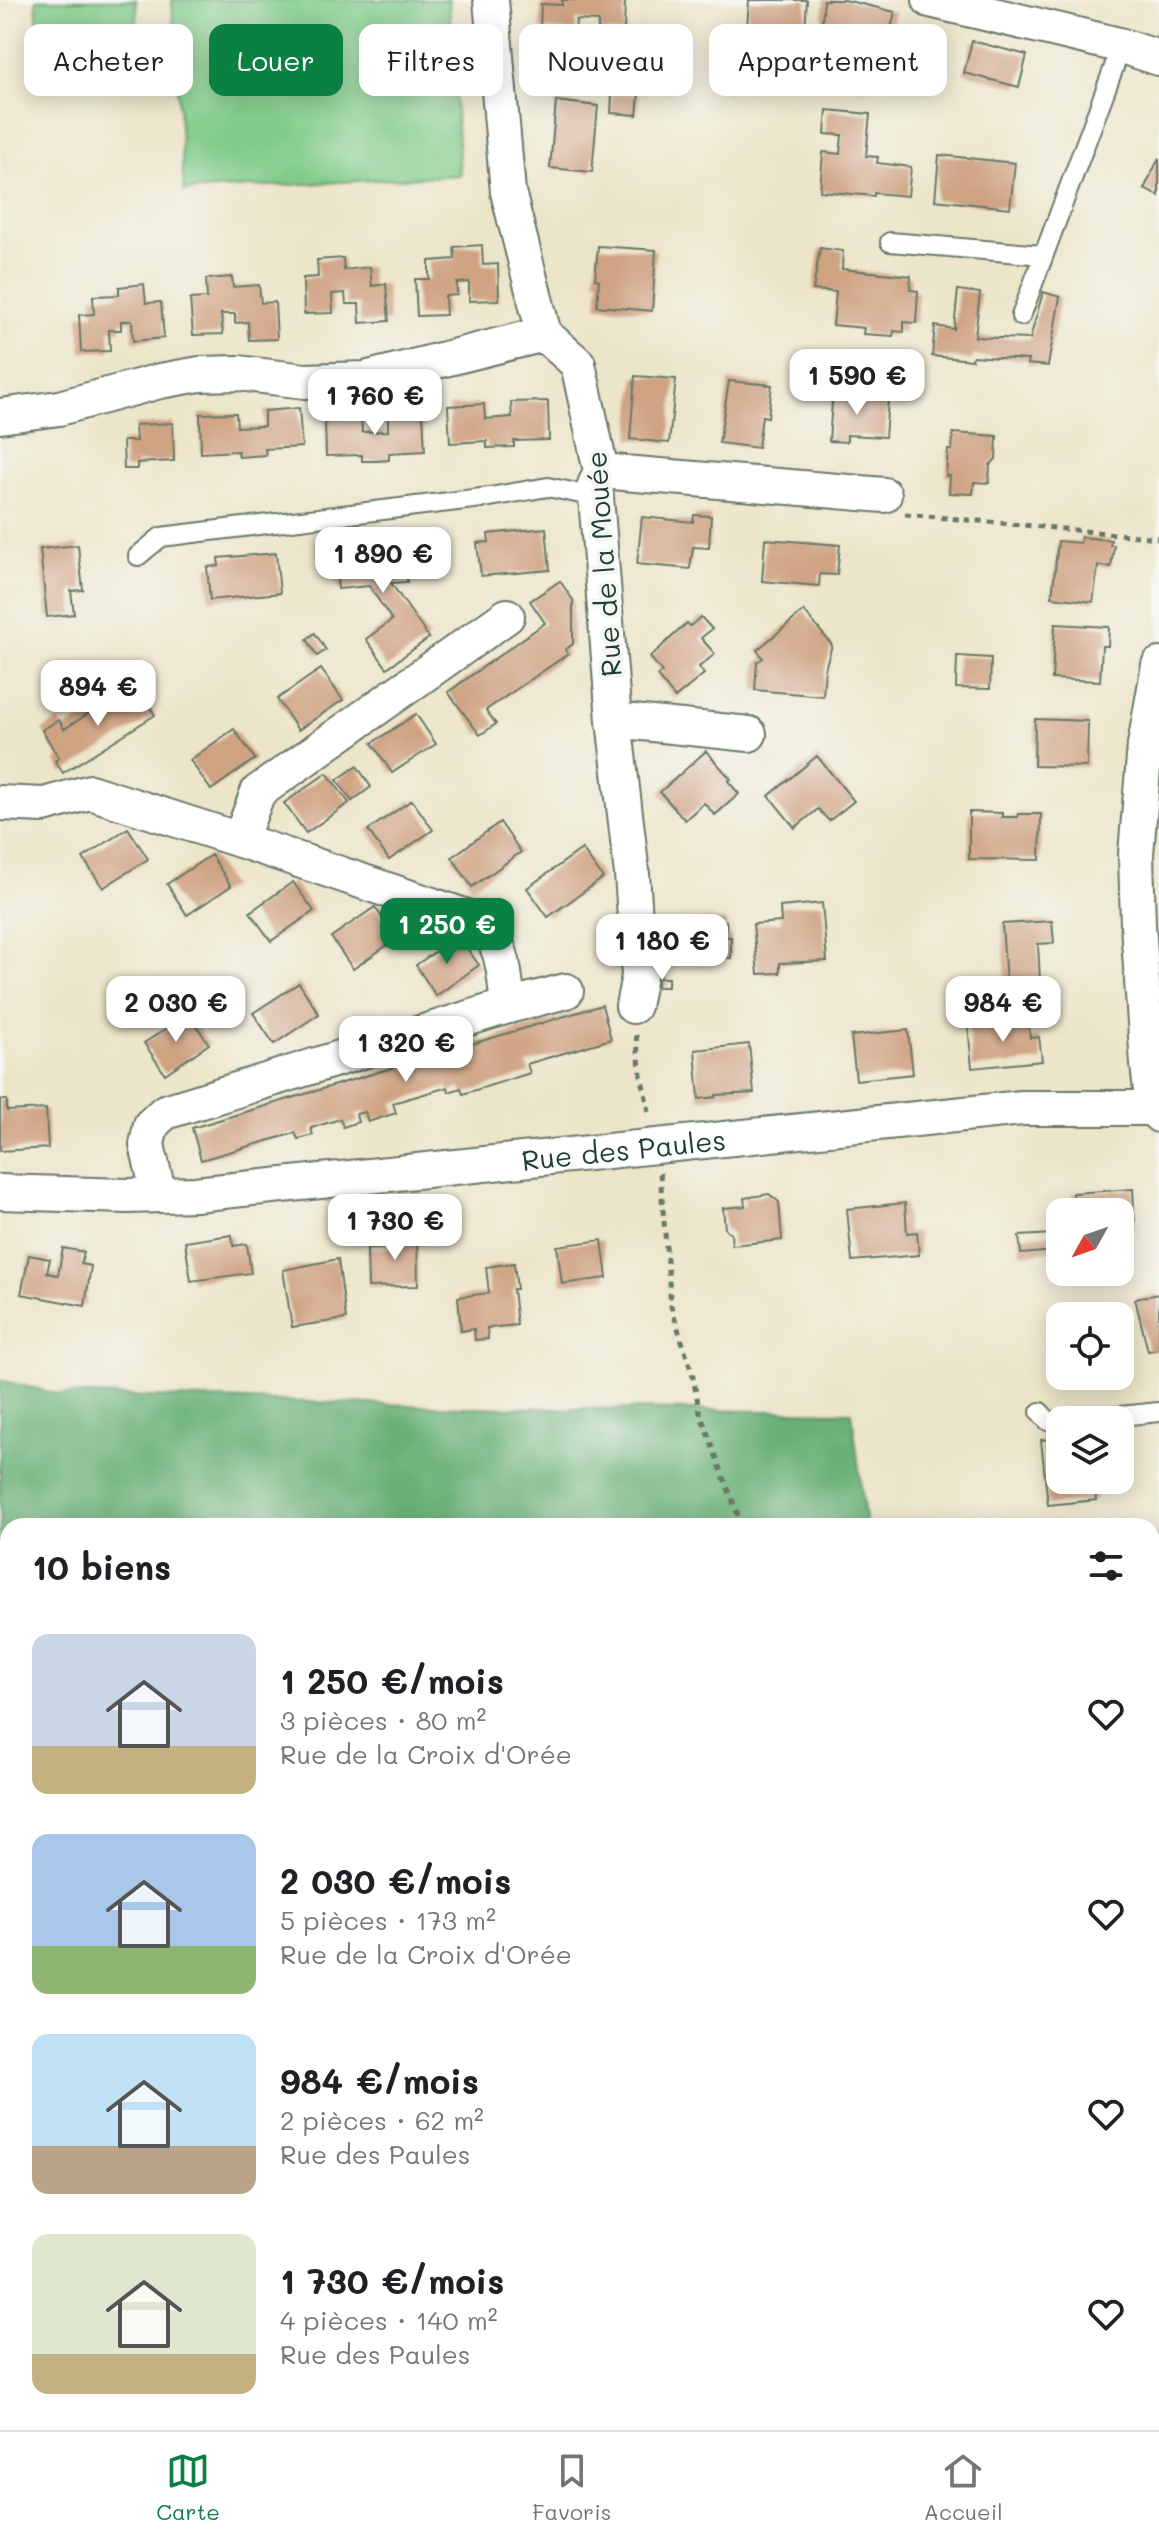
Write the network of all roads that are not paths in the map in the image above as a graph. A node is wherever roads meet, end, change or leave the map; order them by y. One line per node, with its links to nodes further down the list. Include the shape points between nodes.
1 (491, 0): 8 (street, via 508,192)
2 (930, 0): 3 (street)
3 (1119, 45): 4 (street); 6 (lane)
4 (1159, 58)
5 (890, 242): 6 (lane)
6 (1043, 255): 7 (lane)
7 (1021, 316)
8 (544, 334): 9 (street, via 365,379 200,374 59,408); 10 (street, Rue de la Mouée, via 578,364)
9 (0, 416)
10 (598, 484): 11 (street); 12 (lane, via 161,537); 15 (street, Rue de la Mouée)
11 (884, 495)
12 (138, 556)
13 (507, 616): 18 (street, via 258,792)
14 (1159, 665): 22 (street, via 1145,745 1136,854)
15 (614, 720): 16 (street); 21 (street, Rue de la Mouée, via 639,976)
16 (749, 734)
17 (0, 803): 18 (street, via 44,805 90,792)
18 (240, 840): 20 (street, via 479,921 501,952)
19 (566, 991): 20 (street)
20 (508, 1006): 24 (street, via 165,1112 151,1125 147,1145)
21 (633, 1006)
22 (1156, 1111): 24 (street, Rue des Paules, via 1022,1108)
23 (0, 1192): 24 (street, Rue des Paules)
24 (159, 1195)
25 (1040, 1412): 28 (lane)
26 (1159, 1412): 27 (lane)
27 (1134, 1415)
28 (1046, 1419)

